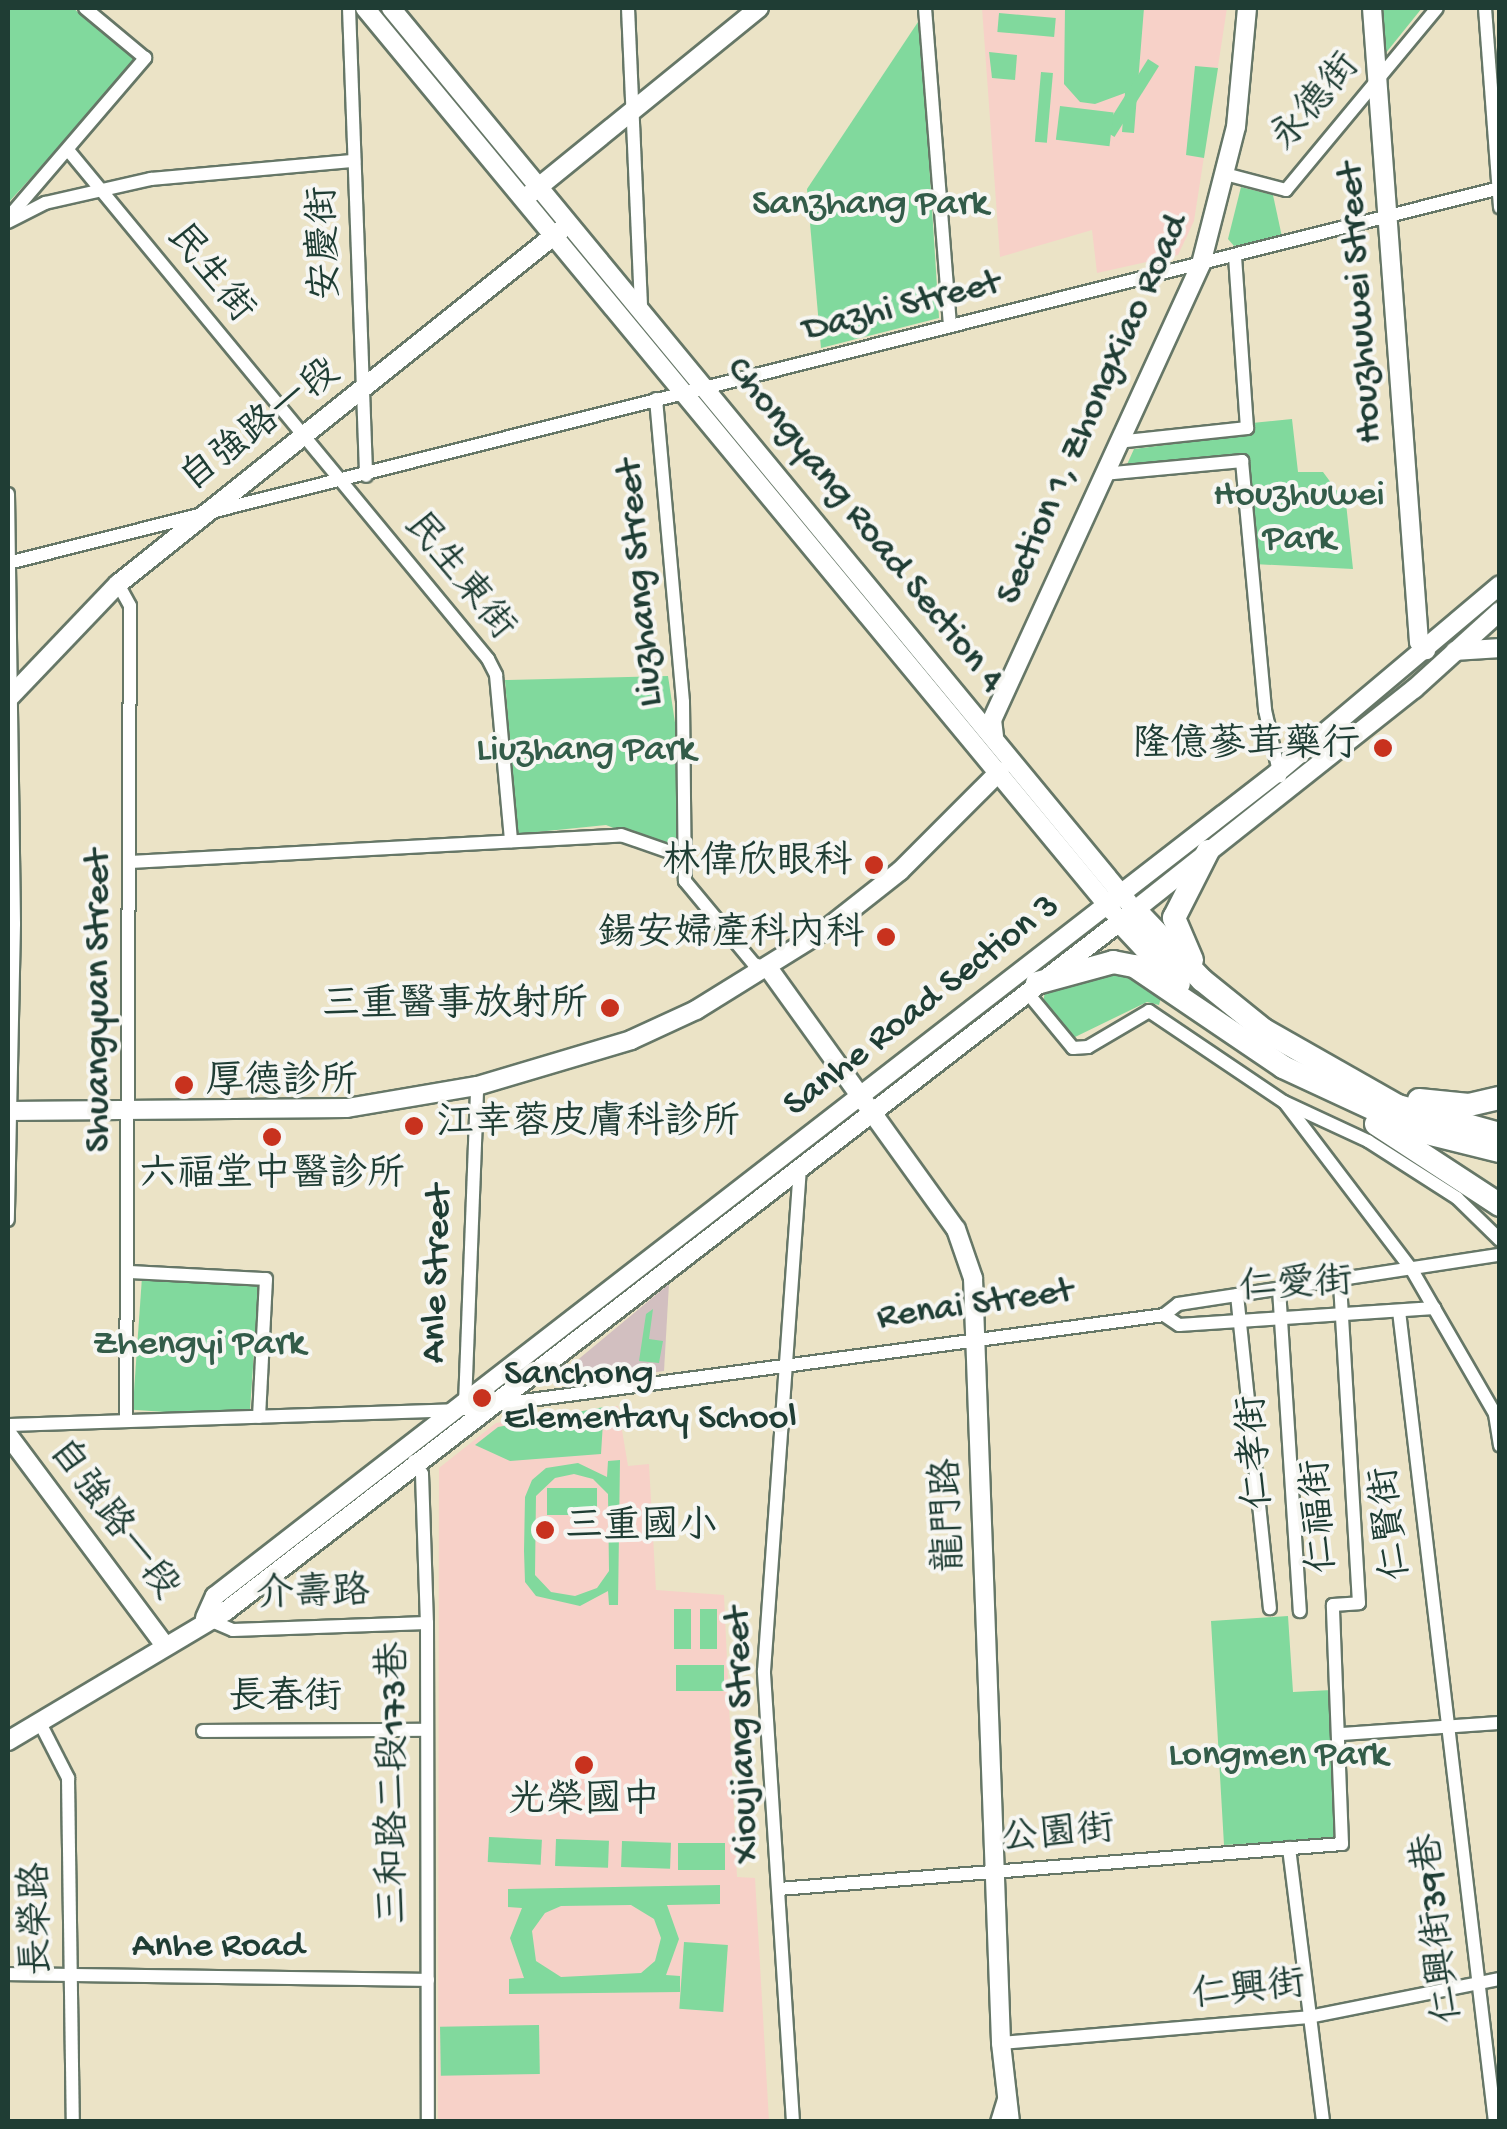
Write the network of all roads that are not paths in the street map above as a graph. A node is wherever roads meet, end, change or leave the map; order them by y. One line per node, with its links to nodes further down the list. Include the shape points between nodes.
1 (85, 8): 14 (street, via 145,58)
2 (349, 8): 15 (street, 安慶街)
3 (365, 8): 20 (main road, Chongyang Road Section 4)
4 (391, 8): 17 (main road, Chongyang Road Section 4)
5 (628, 8): 13 (street)
6 (759, 8): 13 (main road)
7 (925, 8): 29 (street)
8 (1247, 8): 16 (main road, Section 1, Zhongxiao Road)
9 (1372, 8): 12 (main road, Houzhuwei Street)
10 (1437, 8): 12 (street, 永德街)
11 (1485, 8): 18 (street)
12 (1377, 80): 16 (street, 永德街, via 1286,190); 22 (main road, Houzhuwei Street)
13 (632, 110): 17 (main road); 28 (street)
14 (68, 150): 19 (street, 民生街); 23 (street)
15 (354, 161): 19 (street); 31 (street, 安慶街)
16 (1225, 174): 27 (main road, Section 1, Zhongxiao Road)
17 (539, 186): 20 (main road); 24 (main road, Chongyang Road Section 4)
18 (1499, 188): 21 (street); 22 (street, Dazhi Street)
19 (100, 189): 23 (street); 34 (street, 民生街)
20 (523, 200): 25 (main road, Chongyang Road Section 4)
21 (1500, 207)
22 (1388, 218): 26 (street, Dazhi Street); 46 (main road, Houzhuwei Street, via 1418,642)
23 (8, 220)
24 (570, 222): 25 (main road, 自強路一段); 28 (main road, Chongyang Road Section 4)
25 (552, 237): 31 (main road, 自強路一段); 32 (main road, Chongyang Road Section 4)
26 (1235, 256): 27 (street, Dazhi Street); 35 (street, via 1248,428)
27 (1201, 264): 29 (street, Dazhi Street); 35 (main road, Section 1, Zhongxiao Road)
28 (641, 308): 30 (main road, Chongyang Road Section 4)
29 (950, 326): 30 (street, Dazhi Street)
30 (708, 386): 32 (street, Dazhi Street); 49 (main road, Chongyang Road Section 4)
31 (363, 390): 34 (main road, 自強路一段); 37 (street, 安慶街)
32 (686, 392): 33 (street, Dazhi Street); 50 (main road, Chongyang Road Section 4)
33 (656, 400): 37 (street, Dazhi Street); 55 (street, Liuzhang Street, via 683,702)
34 (303, 436): 38 (street, 民生東街); 40 (main road, 自強路一段)
35 (1117, 442): 36 (main road, Section 1, Zhongxiao Road)
36 (1103, 474): 49 (main road, Section 1, Zhongxiao Road, via 992,720); 51 (street, via 1242,461 1258,648)
37 (366, 476): 38 (street, Dazhi Street)
38 (342, 483): 40 (street, Dazhi Street); 53 (street, 民生東街, via 496,674)
39 (8, 494): 41 (street)
40 (202, 517): 41 (street, Dazhi Street); 42 (main road, 自強路一段)
41 (9, 563): 48 (street)
42 (118, 584): 48 (main road, 自強路一段); 56 (street, Shuangyuan Street, via 130,606)
43 (1500, 585): 46 (main road, Sanhe Road Section 3)
44 (1500, 612): 47 (main road, Sanhe Road Section 3)
45 (1500, 648): 47 (main road)
46 (1426, 650): 47 (main road); 51 (main road, Sanhe Road Section 3)
47 (1459, 650): 52 (main road, Sanhe Road Section 3)
48 (9, 697): 68 (street)
49 (994, 736): 50 (main road, Section 1, Zhongxiao Road); 57 (main road, Chongyang Road Section 4)
50 (1000, 772): 57 (main road, Chongyang Road Section 4); 58 (main road, via 900,871)
51 (1278, 772): 52 (street); 57 (main road, Sanhe Road Section 3)
52 (1286, 791): 54 (main road, Sanhe Road Section 3)
53 (511, 841): 55 (street, via 621,834); 56 (street)
54 (1208, 851): 57 (main road, Sanhe Road Section 3); 61 (highway, via 1174,918 1190,957)
55 (684, 858): 58 (street, Liuzhang Street, via 685,881 754,964)
56 (130, 862): 69 (street, Shuangyuan Street)
57 (1121, 907): 59 (main road, Sanhe Road Section 3); 60 (highway); 61 (highway); 67 (main road, Sanhe Road Section 3)
58 (769, 968): 63 (main road, via 631,1040); 67 (main road, 龍門路)
59 (1031, 987): 60 (highway, via 1113,962 1134,966); 66 (street, via 1073,1048 1149,1011); 67 (main road, Sanhe Road Section 3)
60 (1200, 1006): 62 (highway)
61 (1238, 1011): 64 (highway)
62 (1284, 1067): 71 (highway, via 1423,1132); 73 (highway)
63 (477, 1086): 69 (main road, via 347,1108); 91 (street, Anle Street)
64 (1365, 1087): 65 (highway, via 1445,1105); 70 (highway, via 1398,1106)
65 (1500, 1098)
66 (1284, 1102): 75 (street, via 1368,1141 1457,1198); 77 (street)
67 (867, 1104): 72 (main road, Sanhe Road Section 3); 88 (main road, 龍門路, via 956,1229 973,1278); 91 (main road, Sanhe Road Section 3)
68 (9, 1111): 69 (main road); 74 (street)
69 (131, 1112): 78 (street, Shuangyuan Street)
70 (1500, 1134)
71 (1500, 1151)
72 (800, 1167): 89 (street, Xioujiang Street); 90 (main road, Sanhe Road Section 3)
73 (1500, 1205)
74 (8, 1220)
75 (1500, 1240)
76 (1500, 1255): 77 (street, Renai Street)
77 (1412, 1270): 79 (street, Renai Street); 82 (street)
78 (131, 1272): 92 (street, via 266,1280); 94 (street, Shuangyuan Street)
79 (1340, 1280): 80 (street, Renai Street); 85 (street, 仁福街)
80 (1279, 1289): 81 (street, Renai Street); 86 (street, 仁孝街)
81 (1236, 1296): 84 (street, Renai Street, via 1178,1304); 87 (street)
82 (1434, 1308): 83 (street, 仁愛街); 93 (street)
83 (1399, 1312): 85 (street, 仁愛街); 106 (street, 仁賢街)
84 (1164, 1315): 87 (street, 仁愛街, via 1179,1325); 88 (street, Renai Street)
85 (1341, 1316): 86 (street, 仁愛街); 109 (street, 仁福街, via 1359,1603 1333,1605)
86 (1280, 1318): 87 (street, 仁愛街); 100 (street, 仁孝街)
87 (1242, 1320): 99 (street)
88 (978, 1336): 89 (street, Renai Street); 113 (main road, 龍門路)
89 (785, 1362): 90 (street, Renai Street); 114 (street, Xioujiang Street, via 764,1671)
90 (492, 1403): 91 (street, Renai Street); 98 (main road, Sanhe Road Section 3)
91 (460, 1407): 92 (street, Renai Street); 98 (main road, Sanhe Road Section 3)
92 (258, 1416): 94 (street, Renai Street)
93 (1498, 1417): 97 (street)
94 (126, 1421): 95 (street, Renai Street)
95 (8, 1425)
96 (8, 1435): 103 (main road, 自強路一段)
97 (1500, 1446)
98 (411, 1457): 101 (main road, via 215,1596); 102 (street, 三和路二段173巷, via 422,1474)
99 (1270, 1608)
100 (1300, 1610)
101 (205, 1618): 102 (street, 介壽路, via 233,1630); 103 (main road)
102 (427, 1623): 107 (street, 三和路二段173巷)
103 (165, 1646): 104 (main road)
104 (40, 1723): 110 (main road); 116 (street, 長榮路, via 68,1778)
105 (1500, 1723): 106 (street)
106 (1447, 1728): 109 (street); 119 (street, 仁興街39巷)
107 (427, 1730): 108 (street, 長春街); 118 (street, 三和路二段173巷)
108 (203, 1731)
109 (1341, 1734): 111 (street, 仁福街)
110 (8, 1741)
111 (1342, 1844): 112 (street, 公園街)
112 (1289, 1848): 113 (street, 公園街); 120 (street)
113 (998, 1872): 114 (street, 公園街); 121 (main road, 龍門路)
114 (779, 1889): 125 (street, Xioujiang Street)
115 (8, 1974): 116 (street, Anhe Road)
116 (70, 1978): 118 (street, Anhe Road); 123 (street, 長榮路)
117 (1500, 1979): 119 (street, 仁興街)
118 (428, 1980): 124 (street, 三和路二段173巷)
119 (1477, 1983): 120 (street, 仁興街); 129 (street, 仁興街39巷)
120 (1310, 2017): 121 (street, 仁興街); 128 (street)
121 (1002, 2043): 122 (main road, 龍門路)
122 (1008, 2089): 126 (street); 127 (main road, 龍門路)
123 (73, 2122)
124 (428, 2122)
125 (793, 2122)
126 (997, 2122)
127 (1010, 2122)
128 (1324, 2122)
129 (1495, 2122)

